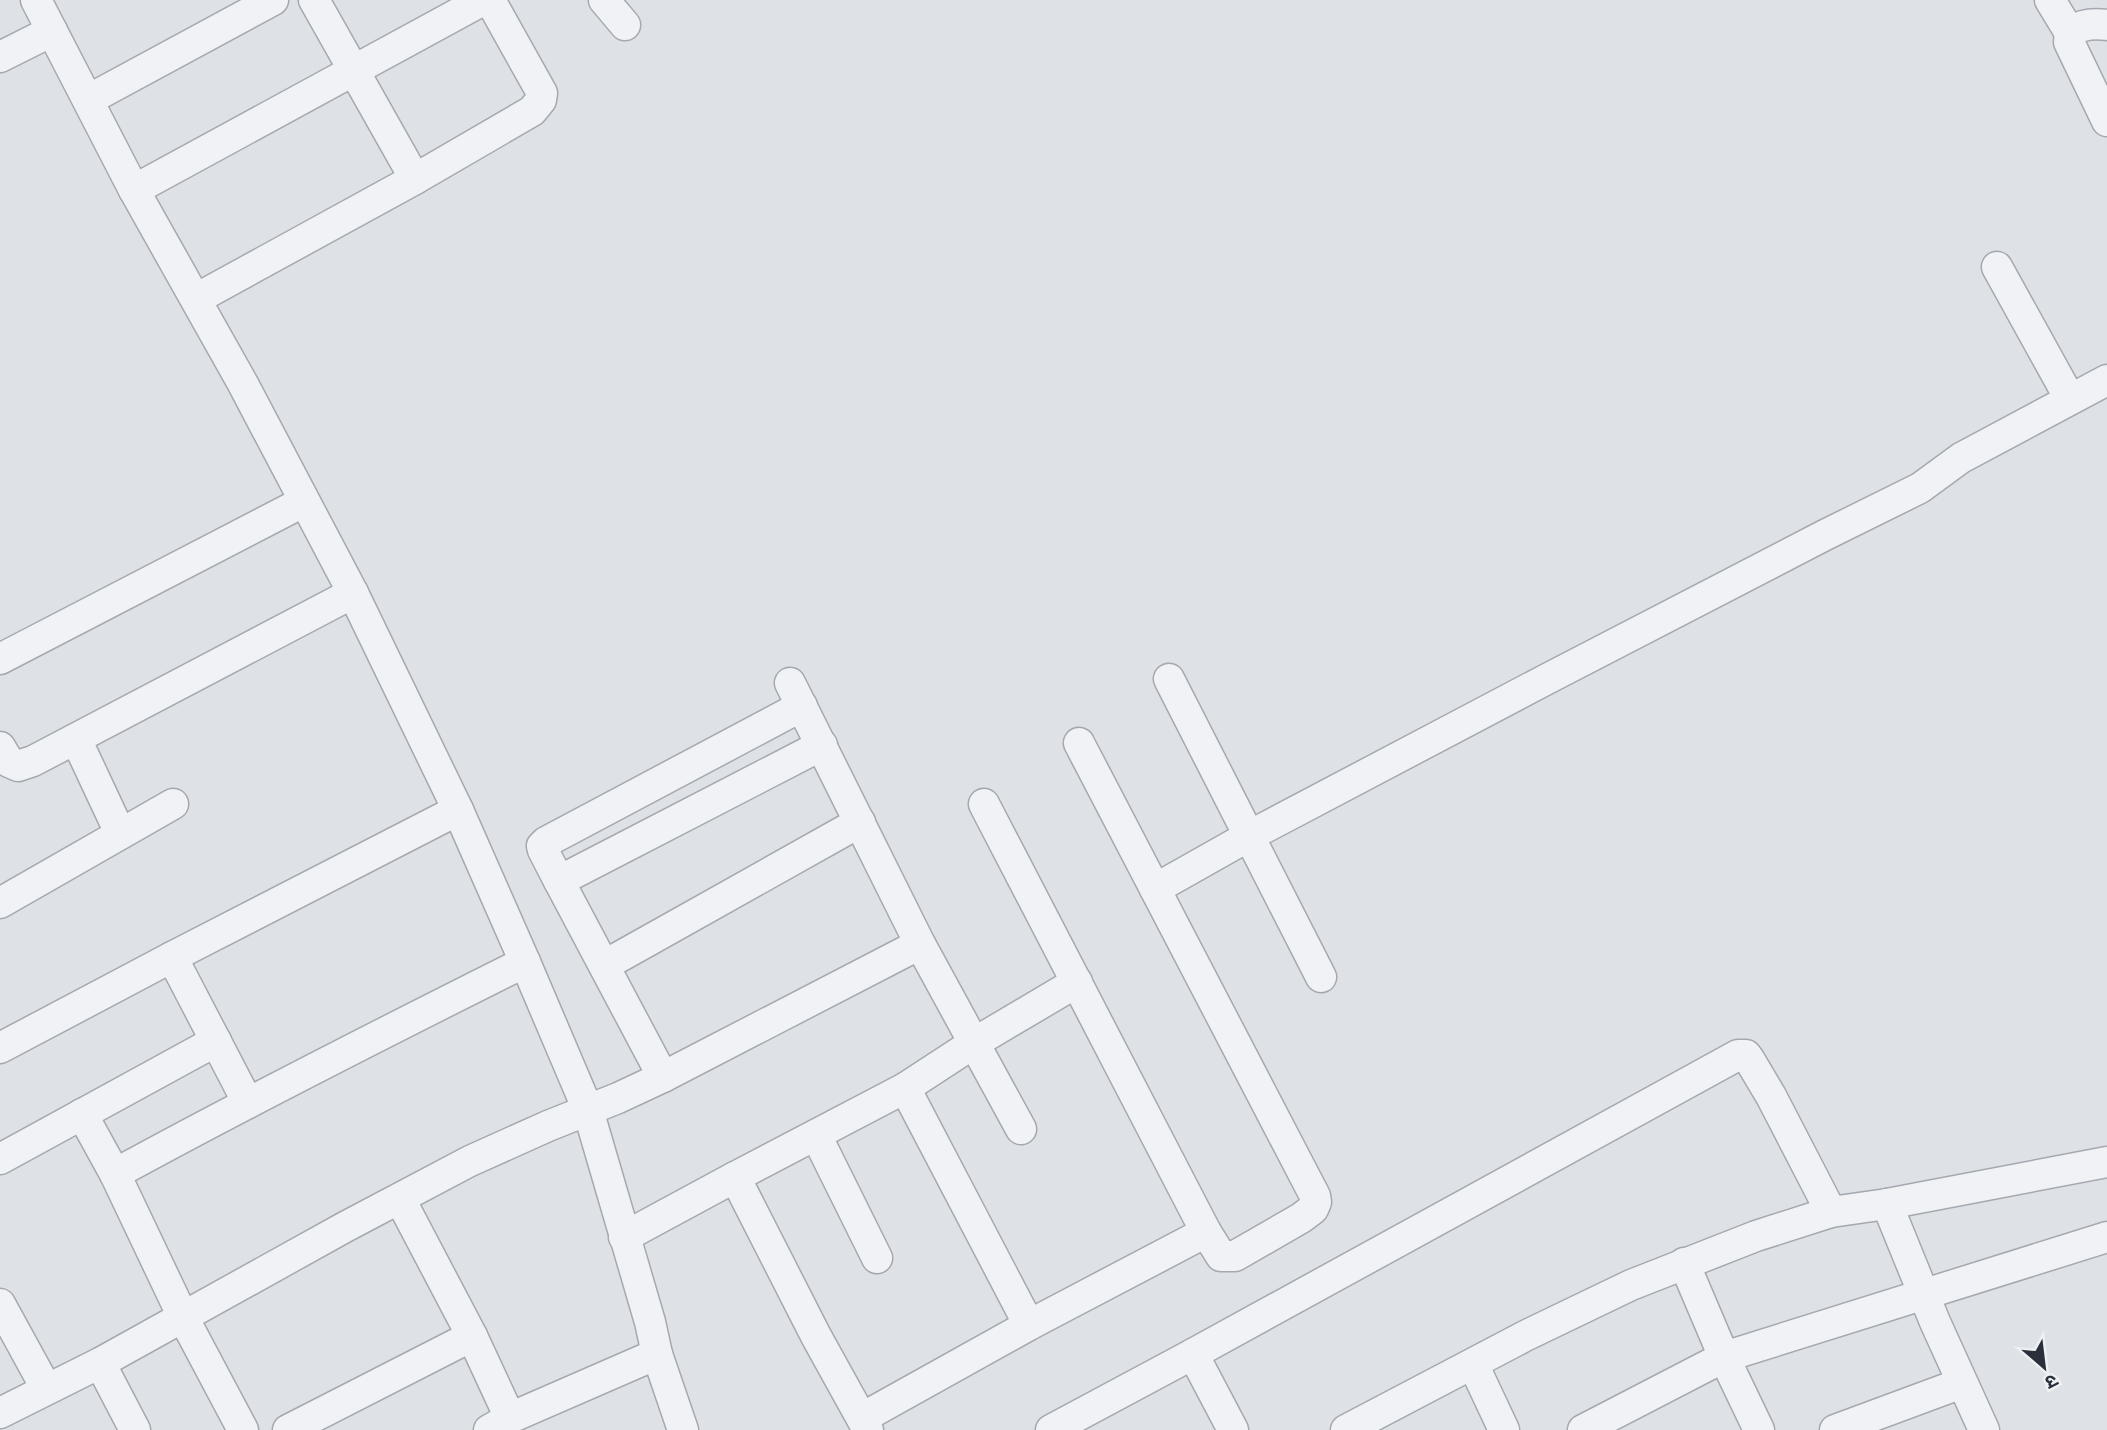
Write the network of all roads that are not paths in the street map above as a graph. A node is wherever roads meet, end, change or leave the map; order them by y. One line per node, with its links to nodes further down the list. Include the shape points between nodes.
1 (36, 0): 10 (street)
2 (273, 0): 14 (street)
3 (314, 0): 13 (street)
4 (483, 0): 13 (street)
5 (489, 0): 16 (street, via 542,93 541,100 532,111)
6 (604, 0): 8 (street)
7 (2050, 0): 11 (street)
8 (625, 24)
9 (2107, 25): 11 (street, via 2094,23)
10 (52, 31): 12 (street); 14 (street)
11 (2070, 33): 15 (street, via 2069,42)
12 (0, 57)
13 (354, 71): 16 (street); 17 (street)
14 (88, 100): 17 (street)
15 (2107, 121)
16 (415, 179): 19 (street)
17 (134, 190): 19 (street)
18 (1997, 267): 21 (street)
19 (196, 299): 22 (street)
20 (2107, 380): 21 (street)
21 (2070, 399): 35 (street, via 1961,458 1913,492)
22 (303, 502): 23 (street); 24 (street)
23 (353, 593): 26 (street); 32 (street)
24 (0, 659)
25 (1169, 679): 35 (street)
26 (76, 739): 29 (street, via 18,766 9,762); 34 (street)
27 (1079, 743): 37 (street)
28 (821, 745): 33 (street); 36 (street); 36 (street, via 796,695 546,842 542,850)
29 (0, 747)
30 (173, 804): 34 (street)
31 (984, 804): 44 (street)
32 (458, 810): 40 (street); 41 (street)
33 (860, 822): 39 (street); 42 (street)
34 (120, 833): 38 (street)
35 (1249, 836): 37 (street); 43 (street)
36 (559, 881): 42 (street)
37 (1155, 889): 62 (street, via 1316,1202 1301,1218 1235,1256 1221,1256)
38 (0, 902)
39 (920, 944): 47 (street); 48 (street)
40 (172, 957): 45 (street); 46 (street)
41 (525, 962): 50 (street); 51 (street)
42 (604, 965): 48 (street)
43 (1321, 977)
44 (1076, 982): 47 (street); 62 (street)
45 (3, 1041)
46 (216, 1041): 50 (street); 52 (street)
47 (974, 1044): 49 (street); 53 (street)
48 (663, 1077): 51 (street)
49 (905, 1088): 54 (street); 70 (street)
50 (248, 1103): 57 (street)
51 (588, 1110): 59 (street, via 470,1161); 63 (street)
52 (82, 1114): 55 (street); 57 (street)
53 (1021, 1129)
54 (816, 1135): 58 (street); 65 (street)
55 (0, 1159)
56 (2107, 1162): 60 (street)
57 (114, 1174): 69 (street)
58 (735, 1177): 63 (street); 81 (street)
59 (400, 1199): 69 (street); 71 (street)
60 (1887, 1204): 61 (street); 67 (street)
61 (1831, 1212): 66 (street); 73 (street, via 1771,1096 1746,1055 1738,1055)
62 (1206, 1232): 70 (street)
63 (624, 1237): 72 (street)
64 (2107, 1237): 67 (street)
65 (877, 1258)
66 (1684, 1263): 74 (street); 76 (street)
67 (1923, 1295): 74 (street); 77 (street)
68 (0, 1304): 78 (street)
69 (183, 1317): 75 (street); 83 (street)
70 (1029, 1325): 81 (street)
71 (472, 1336): 80 (street); 84 (street)
72 (657, 1354): 80 (street); 85 (street)
73 (1193, 1354): 86 (street); 87 (street)
74 (1724, 1357): 90 (street); 91 (street)
75 (100, 1363): 78 (street); 82 (street)
76 (1474, 1364): 88 (street); 89 (street)
77 (1962, 1383): 92 (street); 93 (street)
78 (46, 1388): 79 (street)
79 (5, 1418)
80 (500, 1424)
81 (865, 1424)
82 (135, 1430)
83 (243, 1430)
84 (288, 1430)
85 (683, 1430)
86 (1051, 1430)
87 (1233, 1430)
88 (1346, 1430)
89 (1504, 1430)
90 (1583, 1430)
91 (1759, 1430)
92 (1835, 1430)
93 (1984, 1430)

